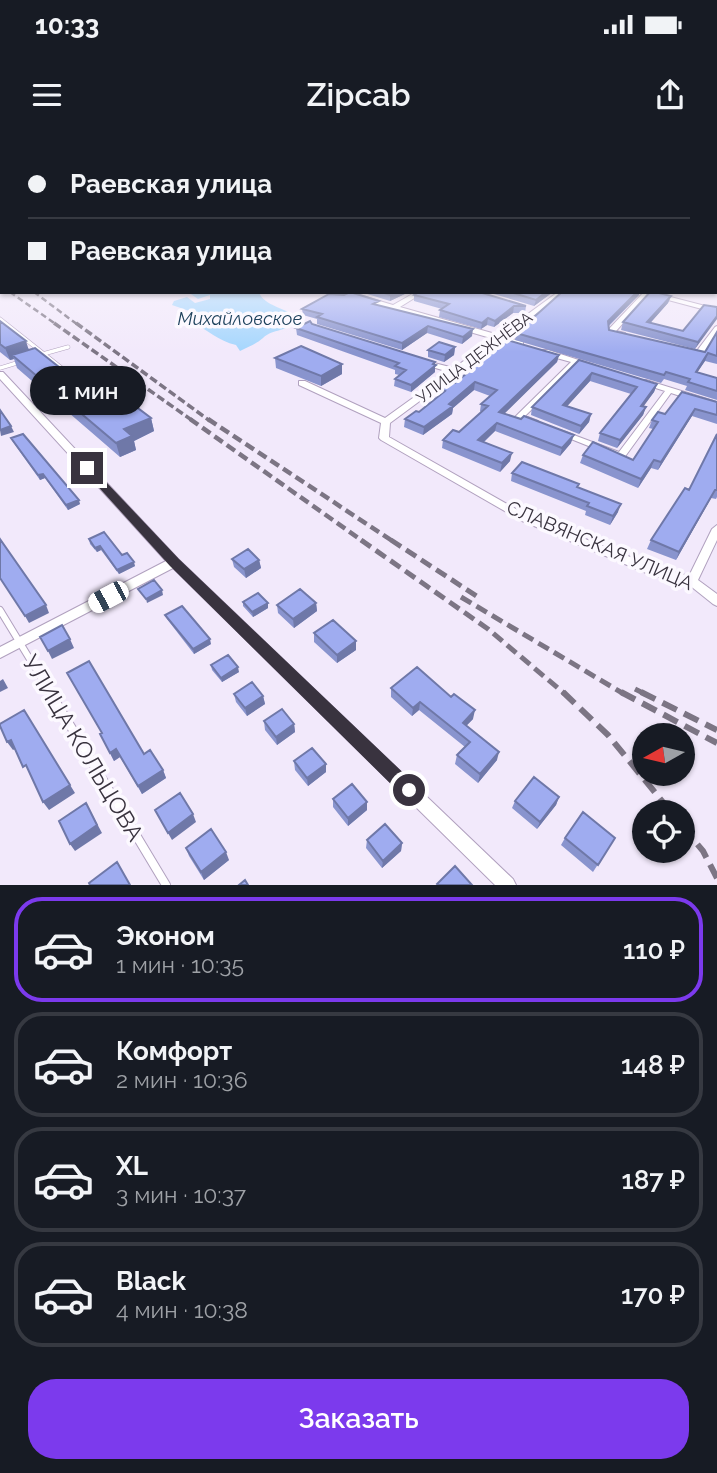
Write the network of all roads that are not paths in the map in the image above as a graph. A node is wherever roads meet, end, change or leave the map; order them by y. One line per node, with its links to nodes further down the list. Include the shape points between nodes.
1 (348, 294): 6 (street)
2 (417, 294): 6 (street)
3 (559, 294): 9 (street, УЛИЦА ДЕЖНЁВА)
4 (644, 294): 13 (street, via 611,332)
5 (649, 294): 8 (street)
6 (393, 307): 12 (street)
7 (525, 308): 9 (street)
8 (717, 310)
9 (536, 311): 12 (street, УЛИЦА ДЕЖНЁВА)
10 (0, 319): 18 (lane)
11 (717, 328): 16 (street, via 698,355)
12 (499, 338): 14 (street); 25 (street, УЛИЦА ДЕЖНЁВА)
13 (636, 338)
14 (524, 345)
15 (68, 347): 18 (lane)
16 (673, 348)
17 (537, 349): 21 (street)
18 (44, 354): 19 (lane); 30 (lane)
19 (33, 358)
20 (417, 360): 25 (street)
21 (576, 360): 23 (street); 28 (street, via 519,417 621,456)
22 (22, 361): 24 (lane)
23 (599, 368)
24 (0, 371): 33 (street)
25 (456, 371): 31 (street, УЛИЦА ДЕЖНЁВА)
26 (635, 378): 28 (street)
27 (302, 383): 31 (street)
28 (670, 389): 29 (street)
29 (717, 405)
30 (122, 416)
31 (386, 422): 34 (street, СЛАВЯНСКАЯ УЛИЦА, via 384,438 526,519 655,572)
32 (717, 529): 34 (street)
33 (174, 562): 37 (street); 40 (street)
34 (692, 581): 35 (street, СЛАВЯНСКАЯ УЛИЦА)
35 (717, 601)
36 (0, 610): 37 (lane, УЛИЦА КОЛЬЦОВА)
37 (20, 643): 38 (street); 39 (lane, УЛИЦА КОЛЬЦОВА)
38 (0, 653)
39 (166, 885)
40 (508, 885)

